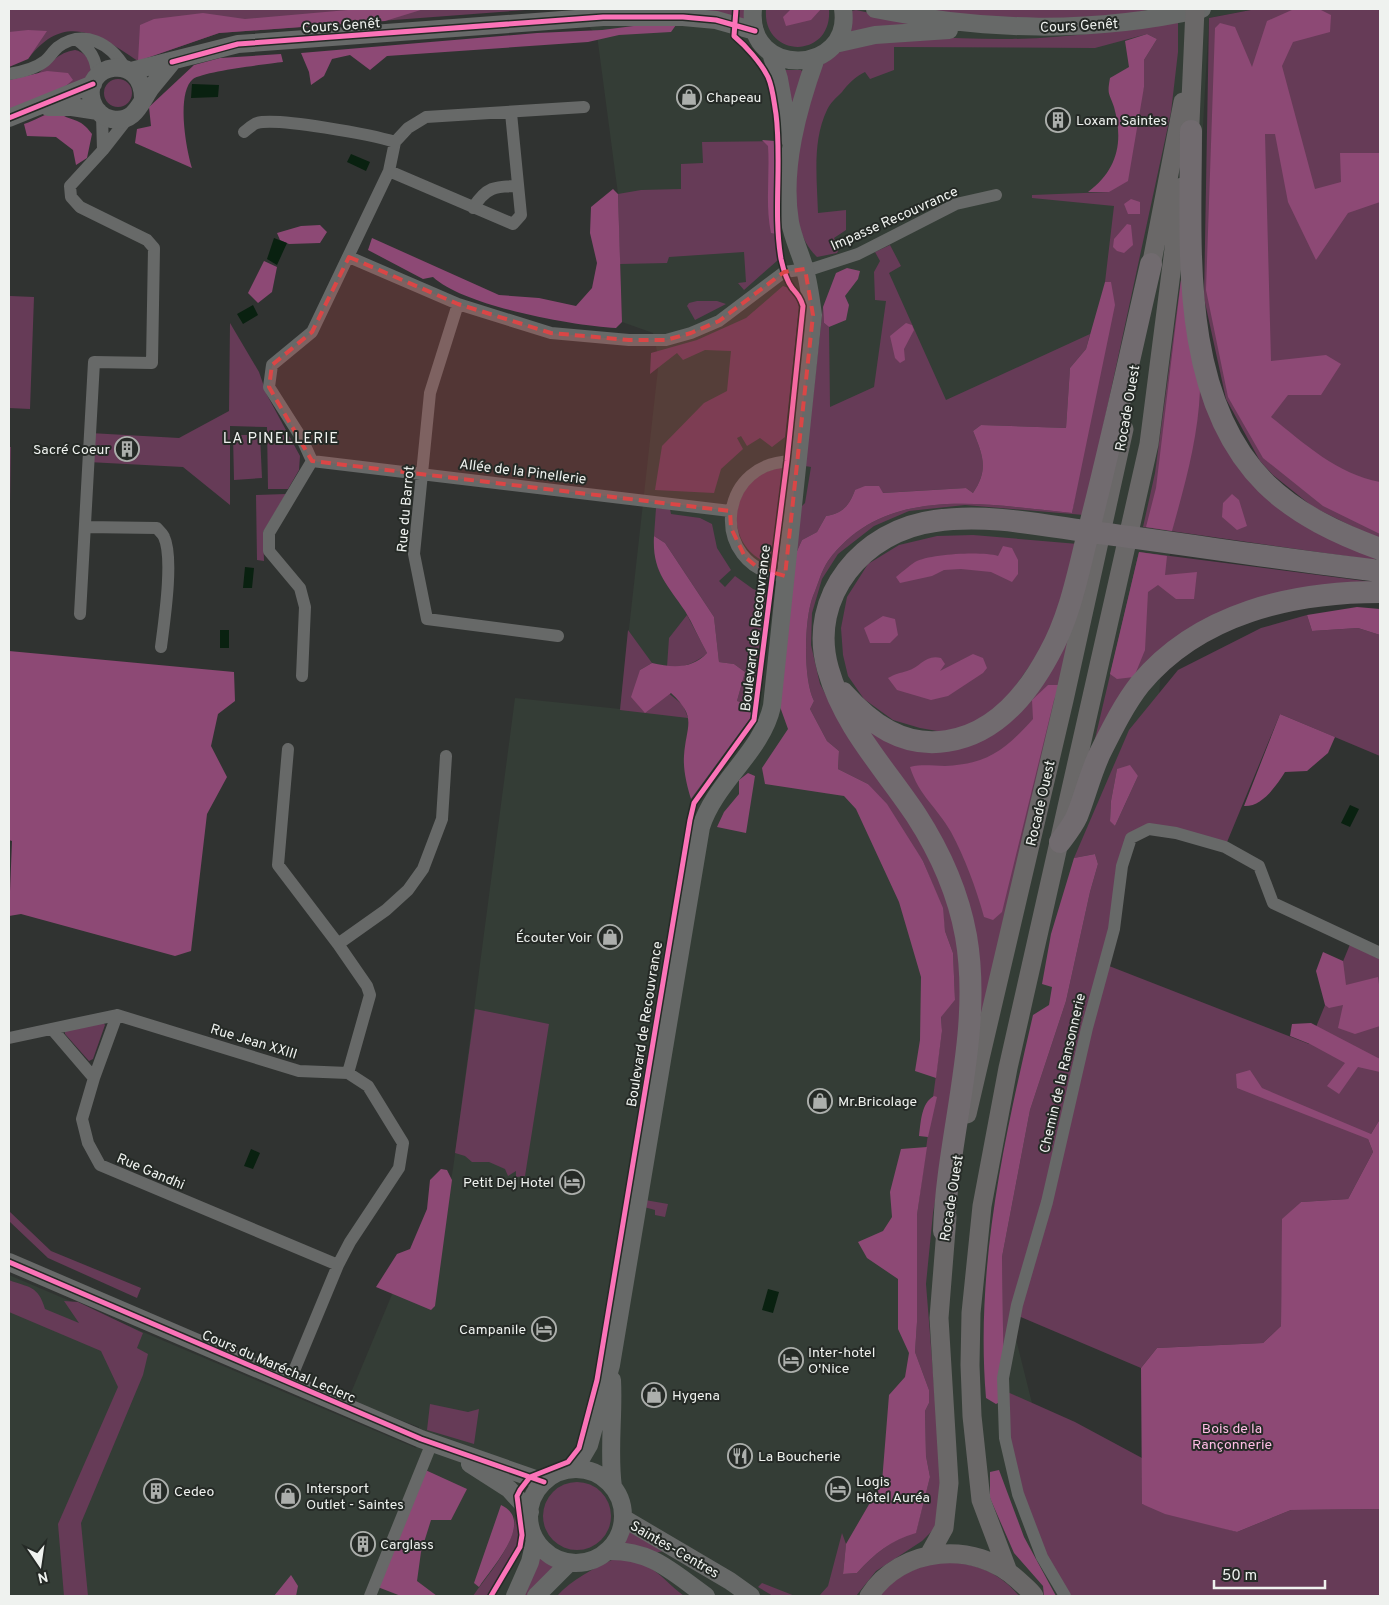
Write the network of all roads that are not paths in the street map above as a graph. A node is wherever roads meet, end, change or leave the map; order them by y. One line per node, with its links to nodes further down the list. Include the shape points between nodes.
1 (668, 9): 7 (main road, Cours Genêt)
2 (753, 9): 9 (main road)
3 (843, 9): 12 (main road, via 842,31)
4 (876, 9): 8 (main road, via 918,18)
5 (1195, 9): 11 (main road)
6 (1202, 9): 8 (main road, Cours Genêt, via 1091,26)
7 (603, 17): 9 (main road, Cours Genêt, via 683,16 716,20); 15 (main road, Cours Genêt, via 238,44)
8 (1014, 27): 12 (main road, via 875,35)
9 (754, 31): 13 (main road)
10 (76, 39): 16 (street, via 95,40); 17 (street, via 58,47 36,66); 18 (street, via 94,56)
11 (1193, 43): 26 (main road, Rocade Ouest); 36 (main road, Rocade Ouest)
12 (835, 44): 14 (main road)
13 (771, 53): 14 (main road, via 783,60 797,62); 29 (main road)
14 (816, 58): 29 (main road, Boulevard de Recouvrance)
15 (172, 62): 16 (main road, Cours Genêt); 19 (main road)
16 (128, 69): 18 (main road, via 110,68); 19 (main road, via 139,78)
17 (9, 74)
18 (95, 80): 21 (main road); 22 (main road, via 92,99)
19 (143, 100): 25 (main road, via 139,109)
20 (584, 108): 23 (street)
21 (33, 109): 22 (main road, via 72,107); 24 (main road)
22 (100, 113): 25 (main road, via 119,120); 30 (street)
23 (511, 113): 28 (street, via 426,117 408,128); 32 (street)
24 (9, 118)
25 (128, 118): 30 (street)
26 (1191, 130): 44 (highway, via 1194,294 1203,361 1218,412 1239,452 1266,484 1310,517 1341,534); 55 (main road, Rocade Ouest, via 1149,444)
27 (244, 132): 28 (street, via 258,123 285,123)
28 (395, 142): 31 (street)
29 (791, 148): 37 (main road, Boulevard de Recouvrance, via 790,222)
30 (103, 150): 43 (street, via 70,186 70,197 80,207 147,240 154,248 152,363 94,362)
31 (389, 171): 34 (street); 35 (street)
32 (518, 186): 34 (street, via 495,186 481,195); 34 (street, via 521,215 512,224)
33 (996, 195): 37 (street, Impasse Recouvrance, via 956,204 858,254)
34 (473, 208)
35 (349, 257): 38 (street, Impasse Recouvrance); 39 (street, via 312,332 272,366 269,387)
36 (1151, 264): 52 (highway, via 1105,468 1064,621 1050,653 1020,698 989,726 973,735 938,743 921,742 888,732 873,723); 63 (main road, Rocade Ouest, via 1114,478 970,1101)
37 (805, 269): 38 (street, Impasse Recouvrance, via 784,272 719,321 691,334 666,340 551,333); 40 (main road, Boulevard de Recouvrance, via 813,315)
38 (458, 304): 41 (street, Rue du Barrot, via 430,393)
39 (312, 461): 41 (street, Allée de la Pinellerie); 51 (street, via 269,533 269,551 300,588 305,607)
40 (799, 462): 42 (street, via 771,463 756,470 735,496); 46 (main road, Boulevard de Recouvrance)
41 (424, 475): 42 (street, Allée de la Pinellerie); 49 (street, Rue du Barrot, via 414,554 427,619)
42 (730, 511): 46 (street, via 733,536 745,557 758,568)
43 (85, 527): 48 (street); 50 (street, via 157,528 164,537 167,609)
44 (1380, 549)
45 (1380, 571): 52 (highway, via 998,520 954,519 917,524 874,543 841,579 831,603 825,641)
46 (785, 576): 66 (main road, Boulevard de Recouvrance, via 770,716 711,804 701,826)
47 (1380, 592): 55 (highway, via 1332,594 1272,604 1221,622 1166,658 1139,685 1126,704 1101,751 1076,818)
48 (80, 614)
49 (558, 636)
50 (161, 648)
51 (302, 676)
52 (831, 678): 63 (highway, via 856,734 915,813 933,844 953,886 966,938 970,988 967,1048 946,1190)
53 (288, 749): 56 (street, via 278,865)
54 (446, 756): 56 (street, via 442,818 423,869 408,890 386,910)
55 (1060, 842): 78 (main road, Rocade Ouest, via 986,1174 971,1314 972,1416 982,1500)
56 (338, 944): 61 (street, via 370,995)
57 (1380, 953): 86 (street, Chemin de la Ransonnerie, via 1273,904 1259,866 1224,847 1149,829 1130,838 1122,866 1114,929 1087,1028 1047,1202 1018,1304 1003,1378 1005,1438 1018,1494 1042,1557)
58 (117, 1015): 59 (street, Rue Jean XXIII); 61 (street, Rue Jean XXIII, via 300,1071); 62 (street, Rue Gandhi)
59 (52, 1029): 60 (street, Rue Jean XXIII); 62 (street)
60 (9, 1038)
61 (348, 1073): 65 (street, via 368,1086 403,1143 399,1168)
62 (94, 1078): 65 (street, Rue Gandhi, via 82,1120 88,1143 100,1165)
63 (944, 1231): 76 (main road, Rocade Ouest, via 939,1326 949,1483 944,1528)
64 (9, 1262): 67 (main road, Cours du Maréchal Leclerc)
65 (338, 1266): 67 (street)
66 (611, 1366): 69 (main road, via 589,1445); 71 (main road, via 614,1413 610,1466)
67 (289, 1383): 68 (main road, Cours du Maréchal Leclerc)
68 (426, 1442): 70 (main road, Cours du Maréchal Leclerc); 72 (main road, Cours du Maréchal Leclerc, via 487,1473 517,1496); 79 (street)
69 (575, 1469): 70 (main road, via 562,1471); 71 (main road, via 594,1473)
70 (544, 1482): 72 (main road, via 534,1495)
71 (613, 1487): 73 (main road, via 620,1498)
72 (530, 1512): 74 (main road, via 530,1530)
73 (623, 1518): 75 (main road, via 617,1539); 83 (main road, Saintes-Centres)
74 (535, 1540): 77 (main road, via 550,1555); 80 (main road, via 530,1562)
75 (608, 1551): 77 (main road, via 589,1562); 82 (main road, via 626,1551 655,1560)
76 (930, 1555): 78 (main road, via 956,1552 983,1558); 84 (main road, via 898,1567)
77 (570, 1563): 81 (main road)
78 (1007, 1570): 85 (main road)
79 (370, 1596)
80 (515, 1596)
81 (536, 1596)
82 (706, 1596)
83 (751, 1596)
84 (869, 1596)
85 (1034, 1596)
86 (1065, 1596)

